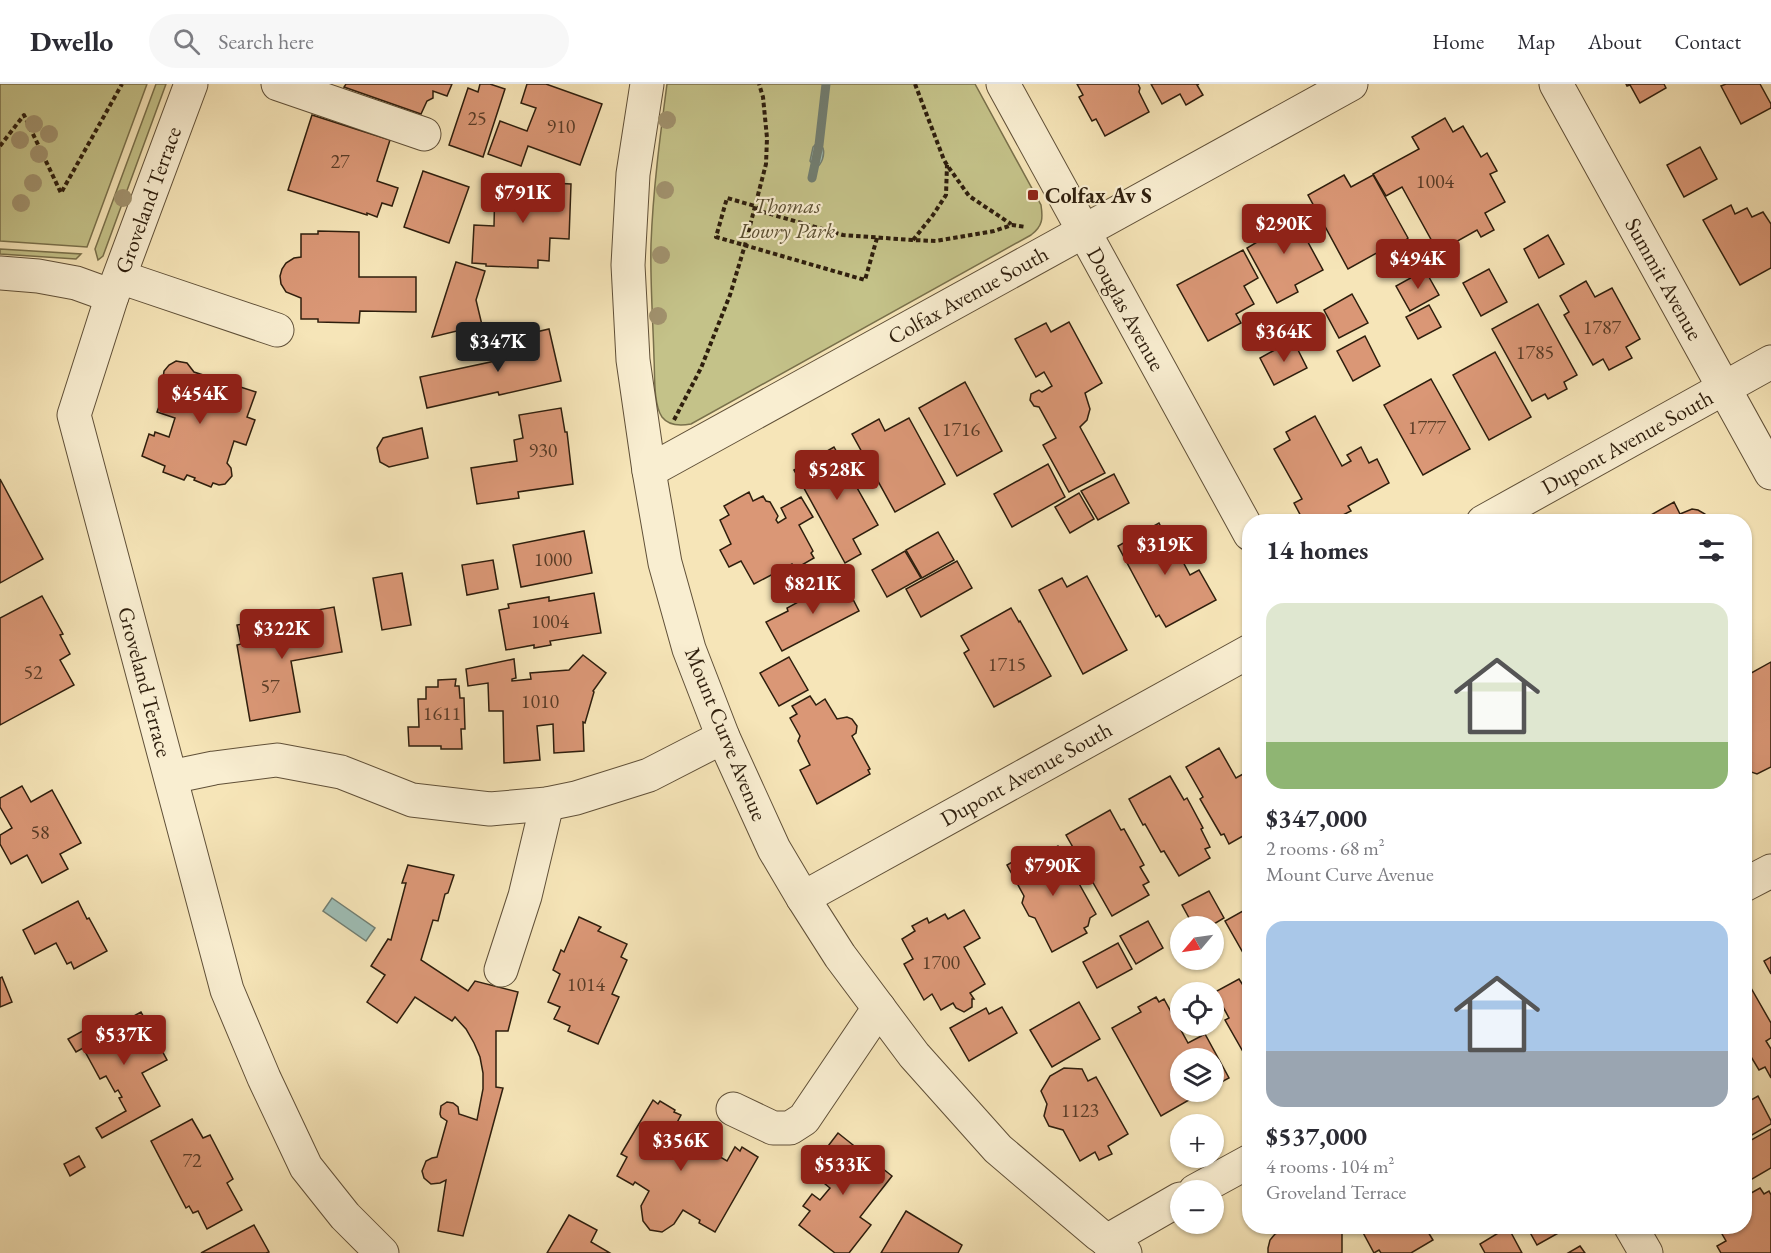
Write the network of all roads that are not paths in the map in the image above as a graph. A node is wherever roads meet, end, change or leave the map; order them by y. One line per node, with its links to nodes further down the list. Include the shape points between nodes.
1 (191, 84): 10 (street, Groveland Terrace)
2 (278, 84): 7 (street)
3 (647, 84): 14 (street, Mount Curve Avenue, via 633,174 628,266 633,360)
4 (1003, 84): 8 (street, Douglas Avenue)
5 (1351, 84): 8 (street, Colfax Avenue South)
6 (1556, 84): 13 (street, Summit Avenue)
7 (424, 134)
8 (1083, 231): 14 (street, Colfax Avenue South); 17 (street, Douglas Avenue)
9 (0, 273): 10 (street)
10 (116, 287): 11 (street); 20 (street, Groveland Terrace, via 74,415)
11 (277, 330)
12 (1771, 362): 13 (street, Dupont Avenue South)
13 (1724, 388): 15 (street, Summit Avenue); 16 (street, Dupont Avenue South)
14 (649, 471): 19 (street, Mount Curve Avenue, via 665,563 689,650)
15 (1771, 473)
16 (1496, 514)
17 (1242, 519)
18 (1242, 655): 24 (street, Dupont Avenue South)
19 (723, 738): 21 (street, via 649,775); 24 (street, Mount Curve Avenue, via 774,849)
20 (171, 777): 21 (street, via 277,760 341,772 412,800 490,809); 33 (street, Groveland Terrace, via 227,990 264,1078 306,1167)
21 (547, 804): 25 (street, via 525,896)
22 (1771, 871): 23 (street)
23 (1752, 881)
24 (803, 897): 26 (street, Mount Curve Avenue)
25 (501, 970)
26 (879, 1008): 27 (street, via 797,1124 772,1128); 32 (street, Mount Curve Avenue, via 914,1055 998,1149)
27 (733, 1109)
28 (1242, 1165): 29 (street)
29 (1215, 1180)
30 (1170, 1205): 32 (street)
31 (1635, 1234): 34 (street)
32 (1103, 1245)
33 (381, 1253)
34 (1646, 1253)

